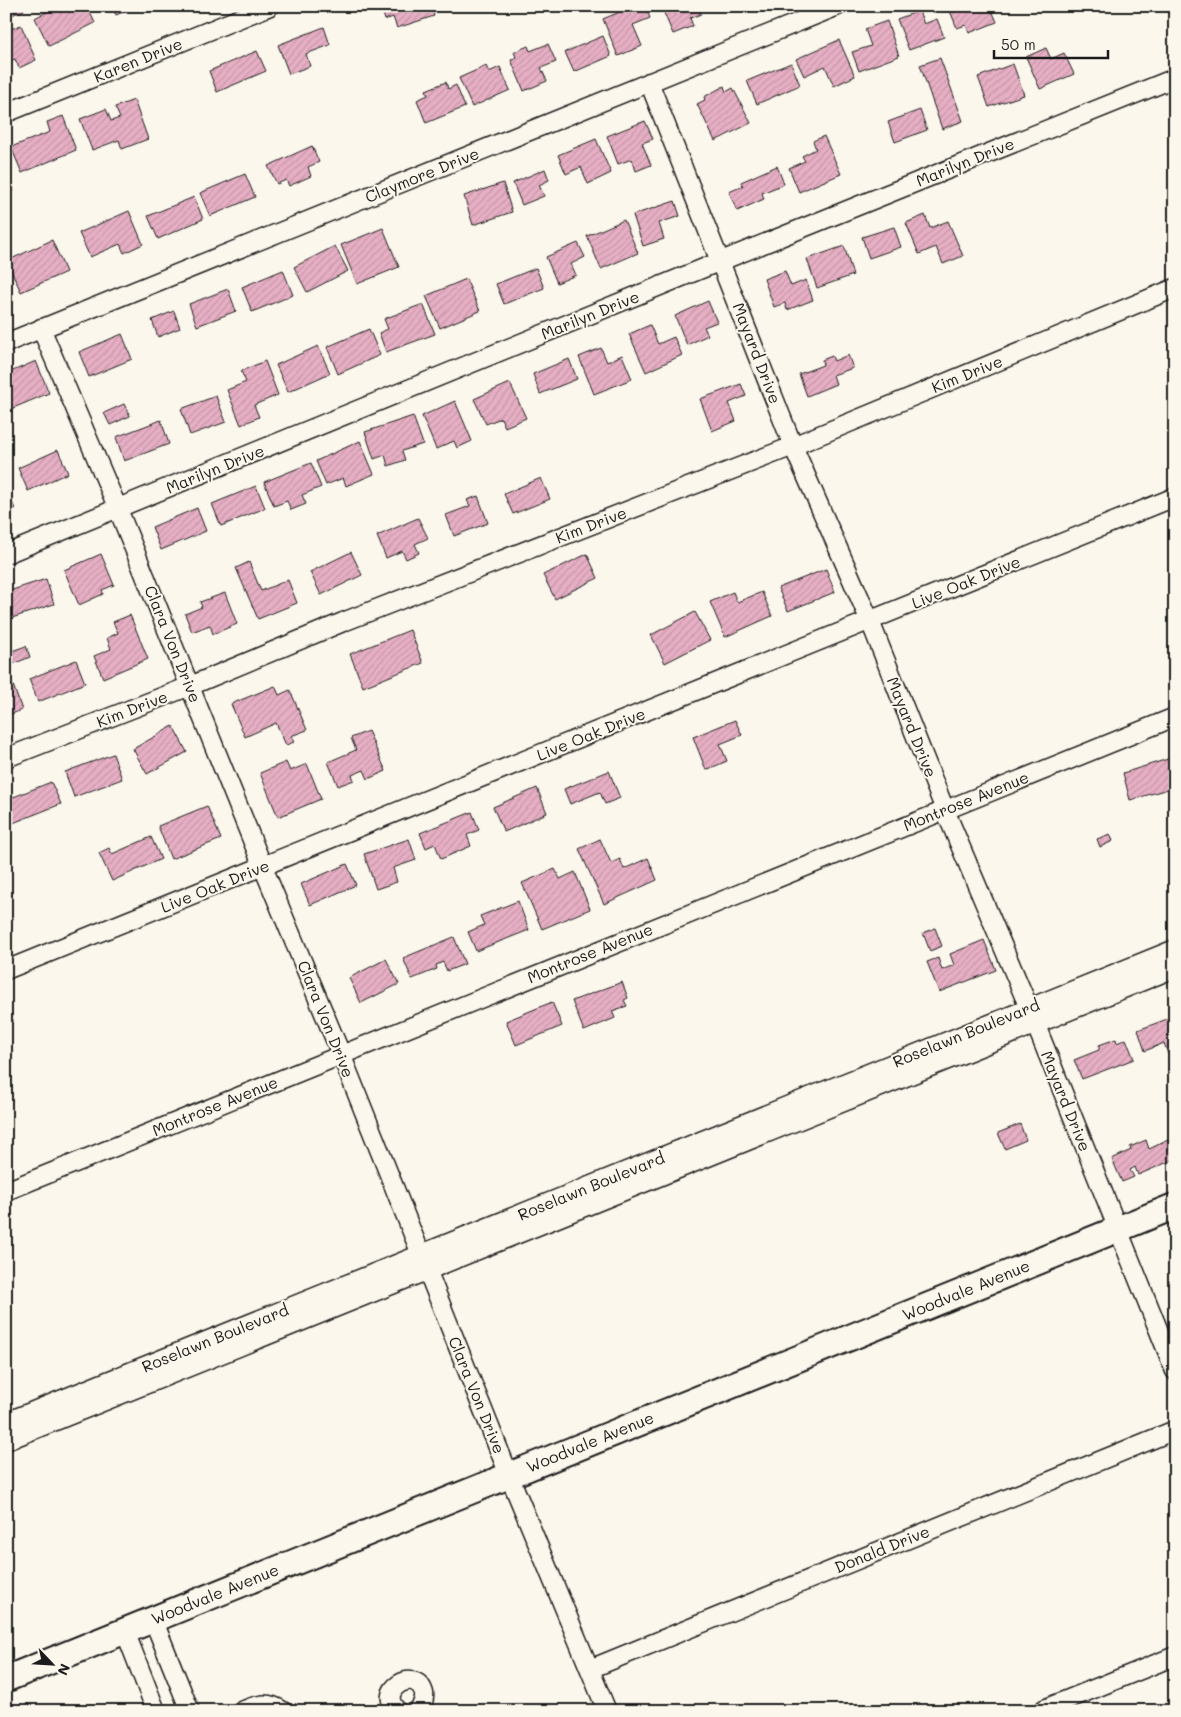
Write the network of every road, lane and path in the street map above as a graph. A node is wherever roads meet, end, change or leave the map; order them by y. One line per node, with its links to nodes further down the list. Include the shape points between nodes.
1 (270, 6): 5 (street, Karen Drive)
2 (838, 6): 4 (street, Claymore Drive)
3 (1175, 78): 6 (street, Marilyn Drive)
4 (649, 82): 6 (street, Mayard Drive); 8 (street, Claymore Drive)
5 (6, 113)
6 (721, 261): 10 (street, Mayard Drive); 12 (street, Marilyn Drive)
7 (1175, 288): 10 (street, Kim Drive)
8 (41, 328): 9 (street, Claymore Drive); 12 (street, Clara Von Drive)
9 (6, 343)
10 (793, 446): 14 (street, Mayard Drive); 15 (street, Kim Drive, via 343,622)
11 (1175, 497): 14 (street, Live Oak Drive)
12 (118, 508): 13 (street, Marilyn Drive); 15 (street, Clara Von Drive)
13 (6, 554)
14 (870, 621): 18 (street, Mayard Drive); 19 (street, Live Oak Drive)
15 (190, 686): 17 (street, Kim Drive); 19 (street, Clara Von Drive)
16 (1175, 717): 18 (street, Montrose Avenue)
17 (6, 758)
18 (945, 810): 23 (street, Mayard Drive); 25 (street, Montrose Avenue)
19 (263, 867): 22 (street, Live Oak Drive); 25 (street, Clara Von Drive)
20 (1175, 949): 23 (street, Roselawn Boulevard)
21 (1175, 968): 24 (street, Roselawn Boulevard)
22 (6, 970)
23 (1029, 1008): 24 (street, Mayard Drive); 26 (street, Roselawn Boulevard)
24 (1036, 1025): 27 (street, Roselawn Boulevard); 33 (street, Mayard Drive)
25 (340, 1054): 30 (street, Montrose Avenue); 34 (street, Clara Von Drive)
26 (871, 1072): 27 (street); 28 (street, Roselawn Boulevard)
27 (878, 1088): 29 (street, Roselawn Boulevard)
28 (725, 1131): 29 (street); 31 (street, Roselawn Boulevard)
29 (732, 1147): 31 (street, Roselawn Boulevard)
30 (6, 1191)
31 (590, 1195): 34 (street, Roselawn Boulevard)
32 (1175, 1206): 33 (street, Woodvale Avenue)
33 (1118, 1229): 35 (street, Mayard Drive); 40 (street, Woodvale Avenue)
34 (424, 1262): 36 (street, Roselawn Boulevard); 40 (street, Clara Von Drive)
35 (1175, 1371)
36 (85, 1399): 37 (street, Roselawn Boulevard); 39 (street, Roselawn Boulevard)
37 (6, 1422)
38 (1175, 1430): 44 (street, Donald Drive)
39 (6, 1441)
40 (509, 1475): 41 (street, Woodvale Avenue); 44 (street, Clara Von Drive)
41 (153, 1619): 42 (street, Woodvale Avenue); 48 (street)
42 (124, 1631): 45 (street, Woodvale Avenue); 47 (street)
43 (1175, 1656): 46 (street)
44 (590, 1668): 53 (street, Clara Von Drive)
45 (6, 1679)
46 (1044, 1709)
47 (156, 1711)
48 (190, 1711)
49 (241, 1711): 50 (street, via 264,1704)
50 (283, 1711)
51 (398, 1711): 52 (street, via 392,1703 393,1690 402,1682 409,1681 415,1682 423,1692 424,1699)
52 (417, 1711)
53 (607, 1711)

